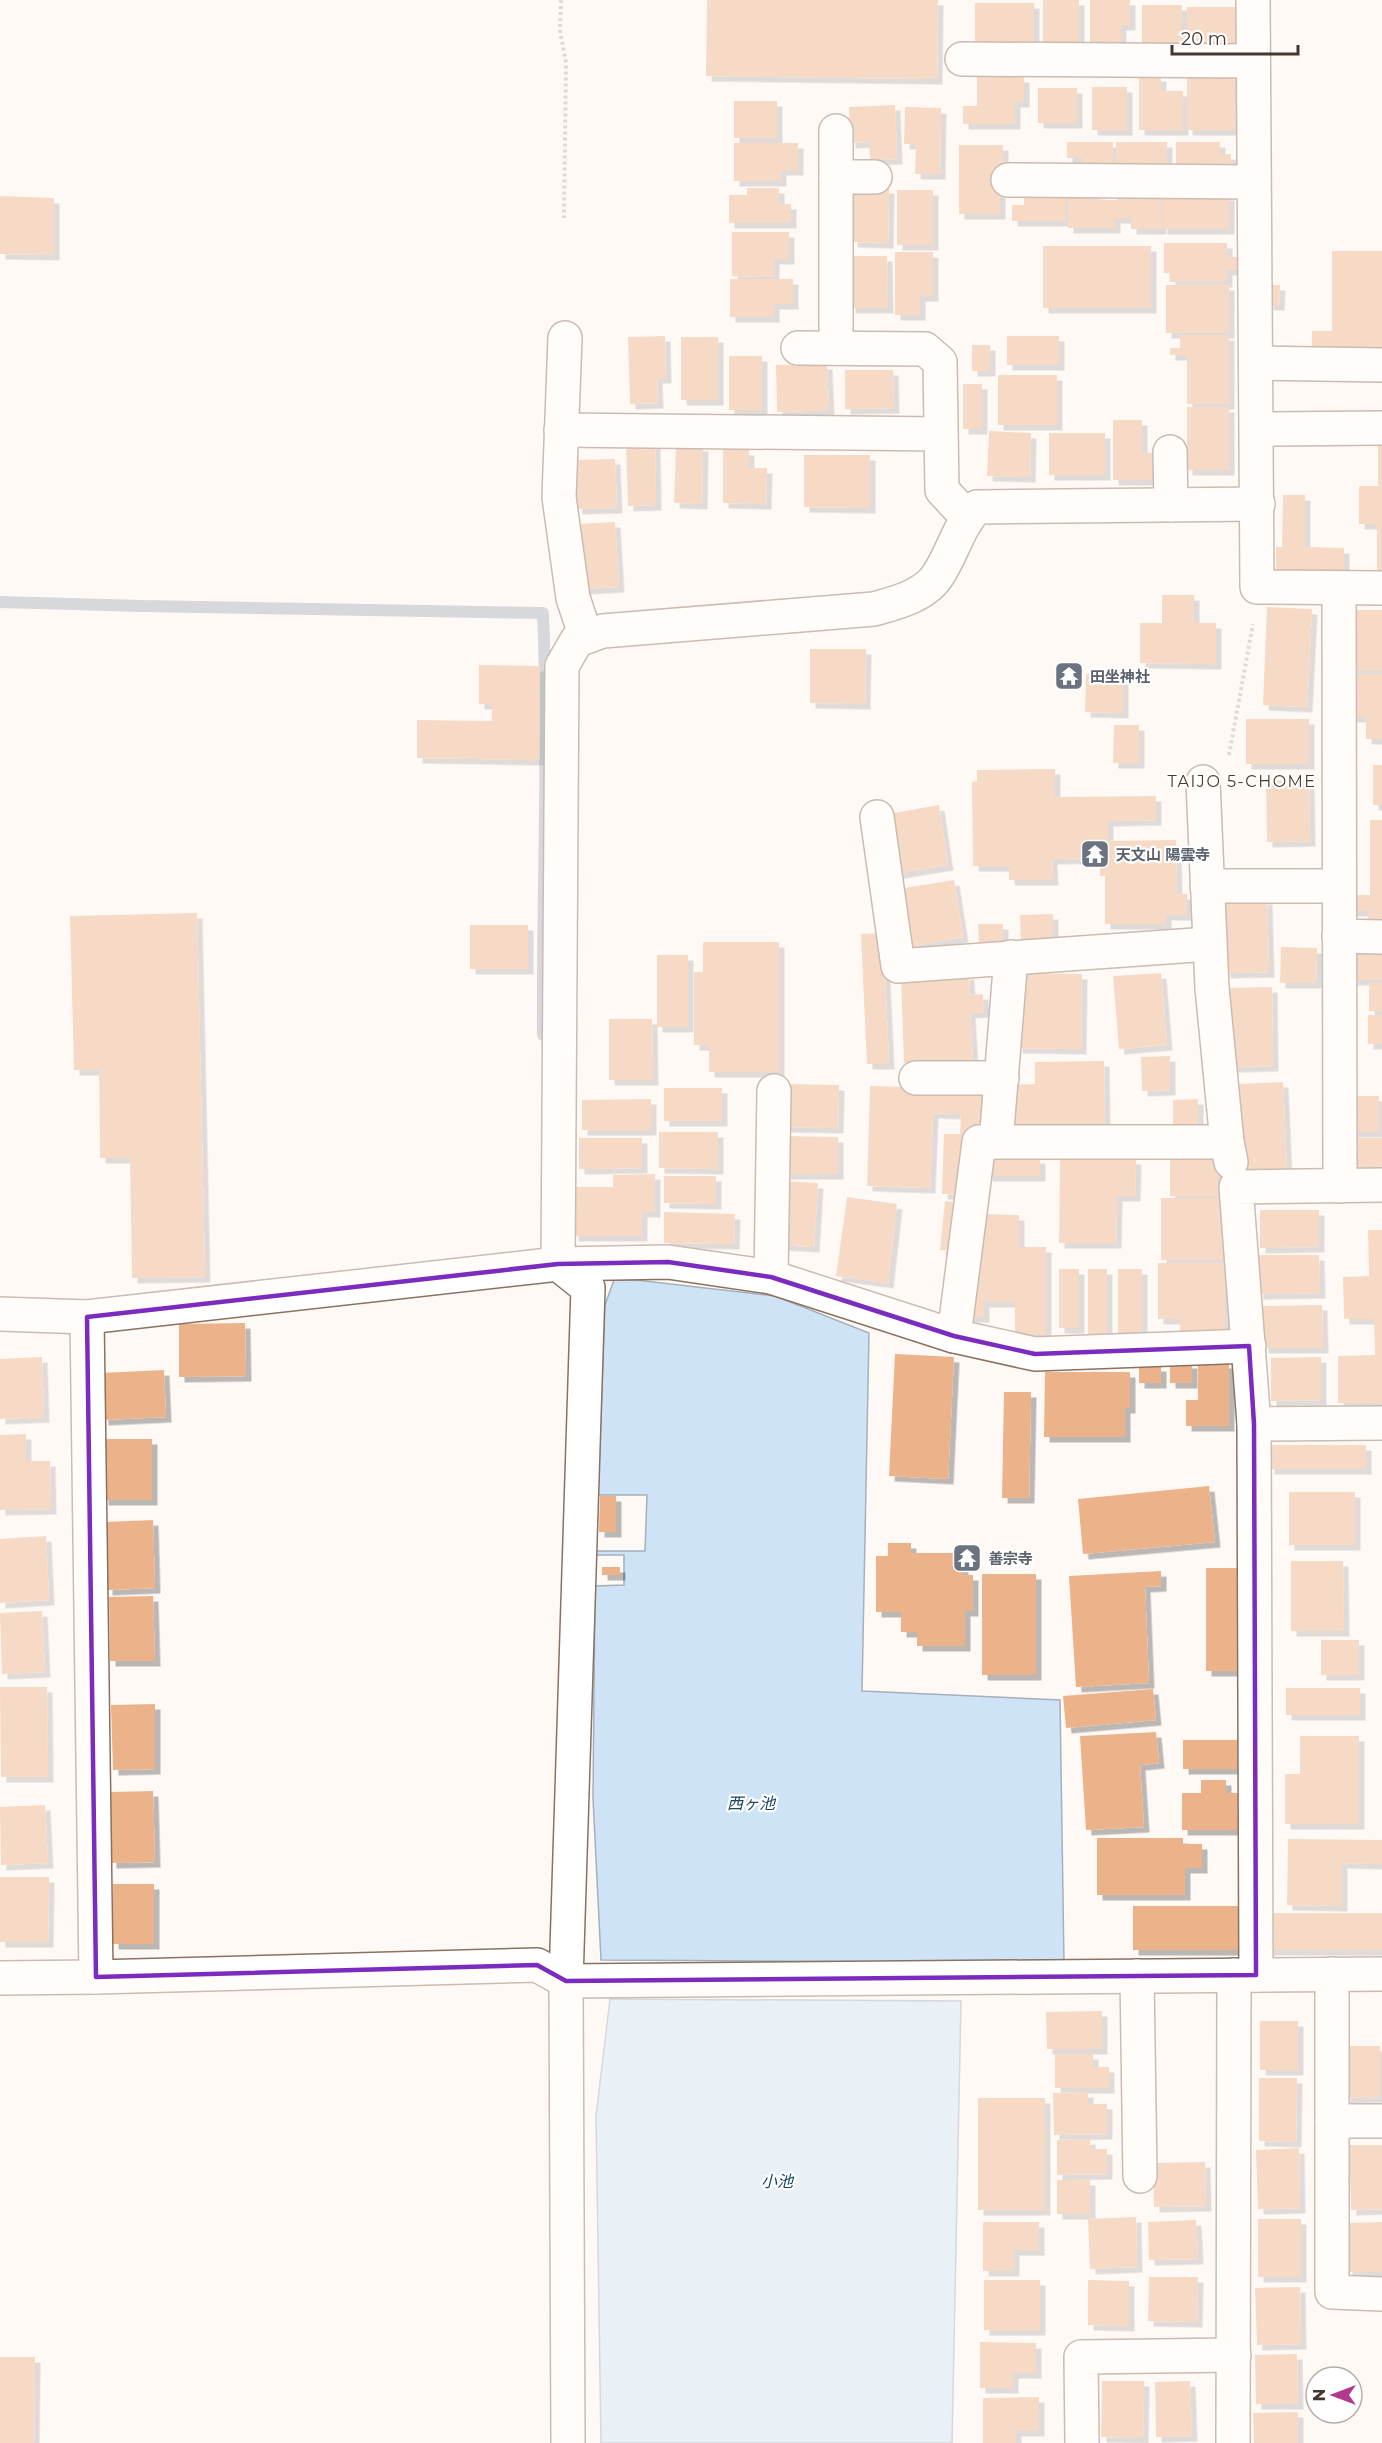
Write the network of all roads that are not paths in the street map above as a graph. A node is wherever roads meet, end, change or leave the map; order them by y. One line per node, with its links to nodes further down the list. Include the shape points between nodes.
1 (1253, 0): 3 (street)
2 (962, 59): 3 (street)
3 (1253, 61): 8 (street)
4 (836, 131): 5 (street)
5 (836, 177): 6 (street); 11 (street)
6 (875, 177)
7 (1008, 180): 8 (street)
8 (1254, 183): 12 (street)
9 (565, 338): 16 (street)
10 (798, 348): 11 (street)
11 (836, 348): 17 (street, via 926,349 940,363)
12 (1256, 363): 13 (street); 15 (street)
13 (1382, 365)
14 (1382, 428): 15 (street)
15 (1257, 429): 19 (street)
16 (561, 430): 17 (street); 24 (street, via 559,497 573,598)
17 (940, 434): 21 (street, via 942,490)
18 (1170, 452): 20 (street)
19 (1258, 504): 20 (street); 22 (street, via 1257,587)
20 (1171, 505): 21 (street, via 977,507)
21 (967, 517): 24 (street, via 938,577 909,599 874,609 603,631)
22 (1339, 588): 23 (street); 28 (street)
23 (1382, 588)
24 (586, 637): 41 (street, via 577,640 562,666)
25 (1203, 782): 27 (street)
26 (877, 816): 32 (street, via 898,966)
27 (1207, 886): 28 (street); 31 (street)
28 (1338, 886): 29 (street)
29 (1339, 936): 30 (street); 39 (street)
30 (1382, 937)
31 (1209, 944): 32 (street); 37 (street)
32 (1011, 957): 34 (street)
33 (916, 1078): 34 (street)
34 (1002, 1078): 36 (street)
35 (774, 1091): 42 (street)
36 (996, 1142): 37 (street); 45 (street, via 979,1142)
37 (1227, 1142): 40 (street)
38 (1382, 1185): 39 (street)
39 (1340, 1186): 40 (street)
40 (1236, 1187): 46 (street)
41 (558, 1264): 42 (street, via 668,1262); 44 (street); 55 (street, via 588,1288)
42 (771, 1277): 45 (street)
43 (0, 1314): 44 (street)
44 (87, 1317): 53 (street)
45 (954, 1336): 46 (street, via 1035,1354)
46 (1249, 1346): 48 (street)
47 (1382, 1423): 48 (street)
48 (1254, 1424): 51 (street)
49 (1332, 1974): 50 (street); 51 (street); 56 (street)
50 (1382, 1974)
51 (1245, 1975): 52 (street); 60 (street)
52 (1137, 1976): 55 (street); 58 (street)
53 (96, 1977): 54 (street); 55 (street, via 537,1965)
54 (0, 1978)
55 (566, 1981): 61 (street)
56 (1332, 2121): 57 (street); 59 (street, via 1332,2292)
57 (1382, 2121)
58 (1140, 2176)
59 (1382, 2294)
60 (1234, 2355): 62 (street, via 1081,2357); 63 (street)
61 (568, 2443)
62 (1082, 2443)
63 (1233, 2443)

